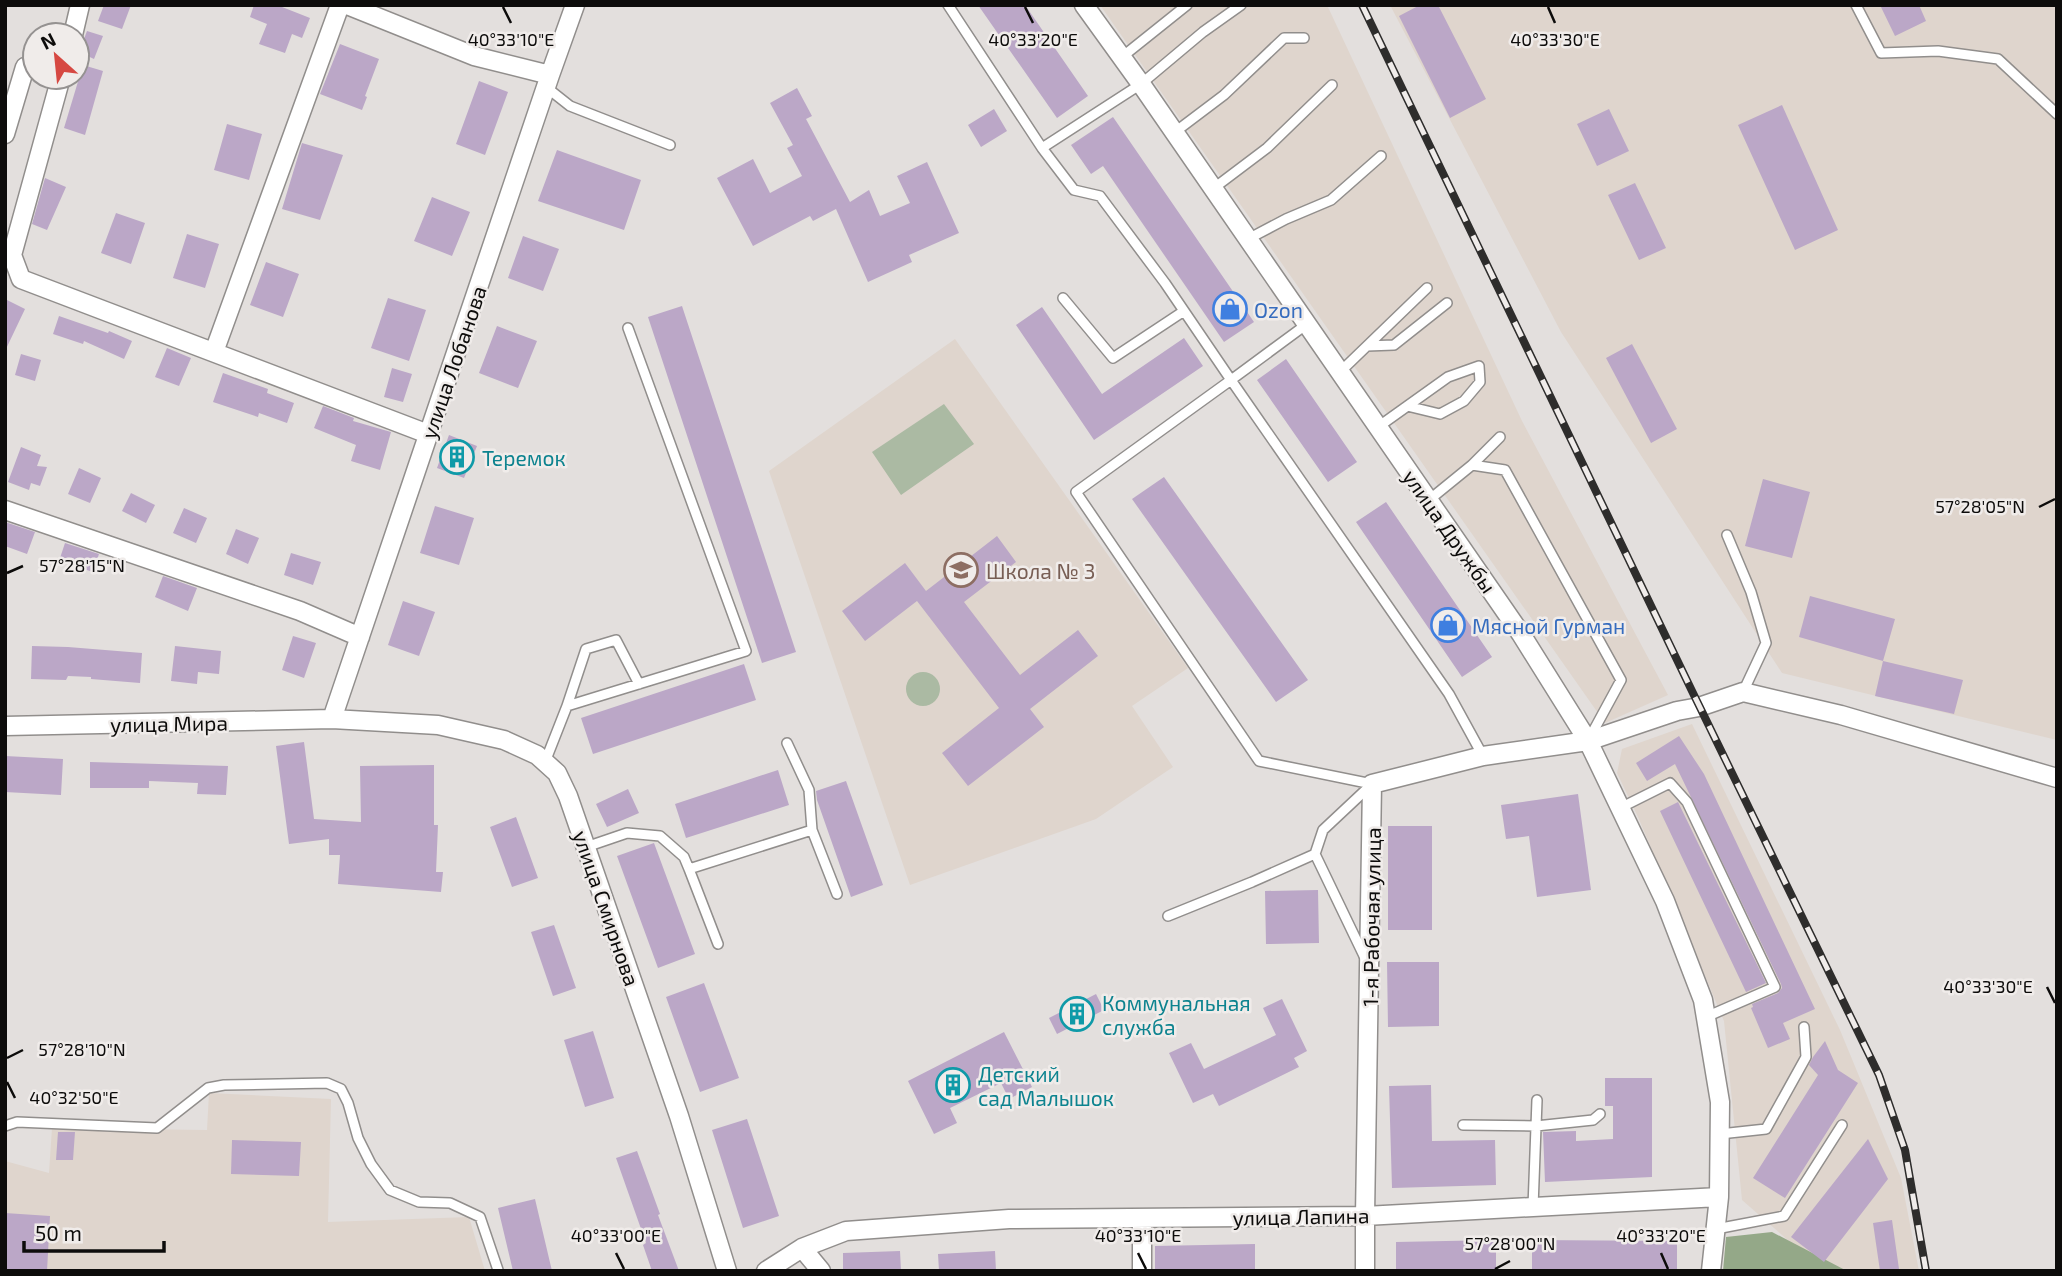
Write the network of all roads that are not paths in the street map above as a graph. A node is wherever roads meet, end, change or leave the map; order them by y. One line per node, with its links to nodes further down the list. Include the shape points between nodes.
1 (340, 5): 31 (street)
2 (347, 5): 12 (street)
3 (575, 5): 12 (street, улица Лобанова)
4 (948, 5): 20 (lane)
5 (1187, 5): 10 (lane)
6 (1241, 5): 13 (lane)
7 (1856, 5): 16 (lane, via 1881,53 1938,51 1998,59)
8 (1086, 6): 10 (street, улица Дружбы)
9 (1304, 38): 17 (lane, via 1284,38 1224,95)
10 (1122, 57): 13 (street, улица Дружбы)
11 (21, 81): 18 (street)
12 (548, 81): 19 (lane, via 570,106); 36 (street, улица Лобанова)
13 (1141, 83): 17 (street, улица Дружбы); 20 (lane)
14 (1332, 85): 22 (lane, via 1267,148)
15 (57, 91): 31 (street, via 12,255 21,279)
16 (2057, 114)
17 (1175, 132): 22 (street, улица Дружбы)
18 (5, 135)
19 (670, 145)
20 (1042, 148): 27 (lane, via 1074,190 1100,196)
21 (1381, 156): 23 (lane, via 1331,200)
22 (1214, 188): 23 (street, улица Дружбы)
23 (1248, 239): 28 (street, улица Дружбы)
24 (1427, 288): 30 (lane)
25 (1063, 298): 27 (lane, via 1113,358)
26 (1447, 303): 30 (lane, via 1394,345)
27 (1184, 311): 33 (lane)
28 (1307, 324): 32 (street, улица Дружбы); 33 (lane)
29 (628, 328): 43 (lane, via 746,651)
30 (1367, 346): 32 (lane)
31 (214, 352): 36 (street)
32 (1340, 372): 35 (street, улица Дружбы)
33 (1231, 380): 50 (lane, via 1450,694); 53 (lane, via 1076,492 1259,761)
34 (1407, 406): 34 (lane, via 1448,376 1479,366 1480,382 1464,401 1440,414); 35 (lane)
35 (1378, 427): 39 (street, улица Дружбы)
36 (428, 434): 42 (street, улица Лобанова)
37 (1500, 437): 38 (lane)
38 (1472, 465): 39 (lane); 48 (lane, via 1505,470 1621,680)
39 (1429, 500): 48 (street, улица Дружбы)
40 (5, 510): 42 (street, via 300,611)
41 (1727, 535): 44 (lane, via 1766,643)
42 (360, 637): 46 (street, улица Лобанова)
43 (639, 684): 45 (lane); 45 (lane, via 615,640 586,649)
44 (1743, 692): 48 (street); 52 (street, via 1841,715)
45 (567, 706): 51 (lane)
46 (332, 719): 47 (street, улица Мира); 51 (street, улица Смирнова, via 438,725 504,740)
47 (5, 726)
48 (1588, 741): 50 (street); 54 (street, улица Дружбы)
49 (787, 743): 55 (lane, via 808,790)
50 (1483, 756): 53 (street)
51 (545, 762): 56 (street, улица Смирнова, via 557,773)
52 (2057, 778)
53 (1373, 784): 57 (lane, via 1323,830); 62 (street, 1-я Рабочая улица)
54 (1620, 808): 63 (street, улица Дружбы, via 1665,901); 63 (lane, via 1670,783 1687,802 1775,987)
55 (813, 830): 58 (lane); 59 (lane)
56 (586, 847): 58 (lane, via 627,833 660,836 684,857); 79 (street, улица Смирнова)
57 (1315, 854): 60 (lane); 62 (lane)
58 (689, 869): 61 (lane)
59 (837, 894)
60 (1168, 916)
61 (718, 944)
62 (1370, 968): 74 (street, 1-я Рабочая улица)
63 (1706, 1017): 71 (street, улица Дружбы, via 1720,1101)
64 (1804, 1027): 71 (lane, via 1806,1057 1766,1129)
65 (1537, 1100): 70 (lane)
66 (1600, 1114): 70 (lane, via 1593,1121)
67 (1463, 1125): 70 (lane)
68 (1842, 1125): 76 (lane, via 1784,1216)
69 (5, 1126): 78 (lane, via 17,1122 157,1128 208,1088 327,1083 341,1089 358,1138 390,1190 419,1202 450,1203 480,1217)
70 (1536, 1126): 73 (lane)
71 (1720, 1134): 72 (street, улица Дружбы)
72 (1719, 1197): 73 (street, улица Лапина); 76 (street, улица Дружбы)
73 (1533, 1207): 74 (street, улица Лапина)
74 (1365, 1216): 75 (street, улица Лапина); 83 (street, 1-я Рабочая улица)
75 (1142, 1219): 77 (street, улица Лапина, via 1009,1219 846,1231); 82 (street)
76 (1716, 1229): 84 (street, улица Дружбы)
77 (802, 1248): 80 (street, улица Лапина); 81 (street)
78 (498, 1270)
79 (727, 1271)
80 (766, 1271)
81 (821, 1271)
82 (1142, 1271)
83 (1365, 1271)
84 (1711, 1271)

